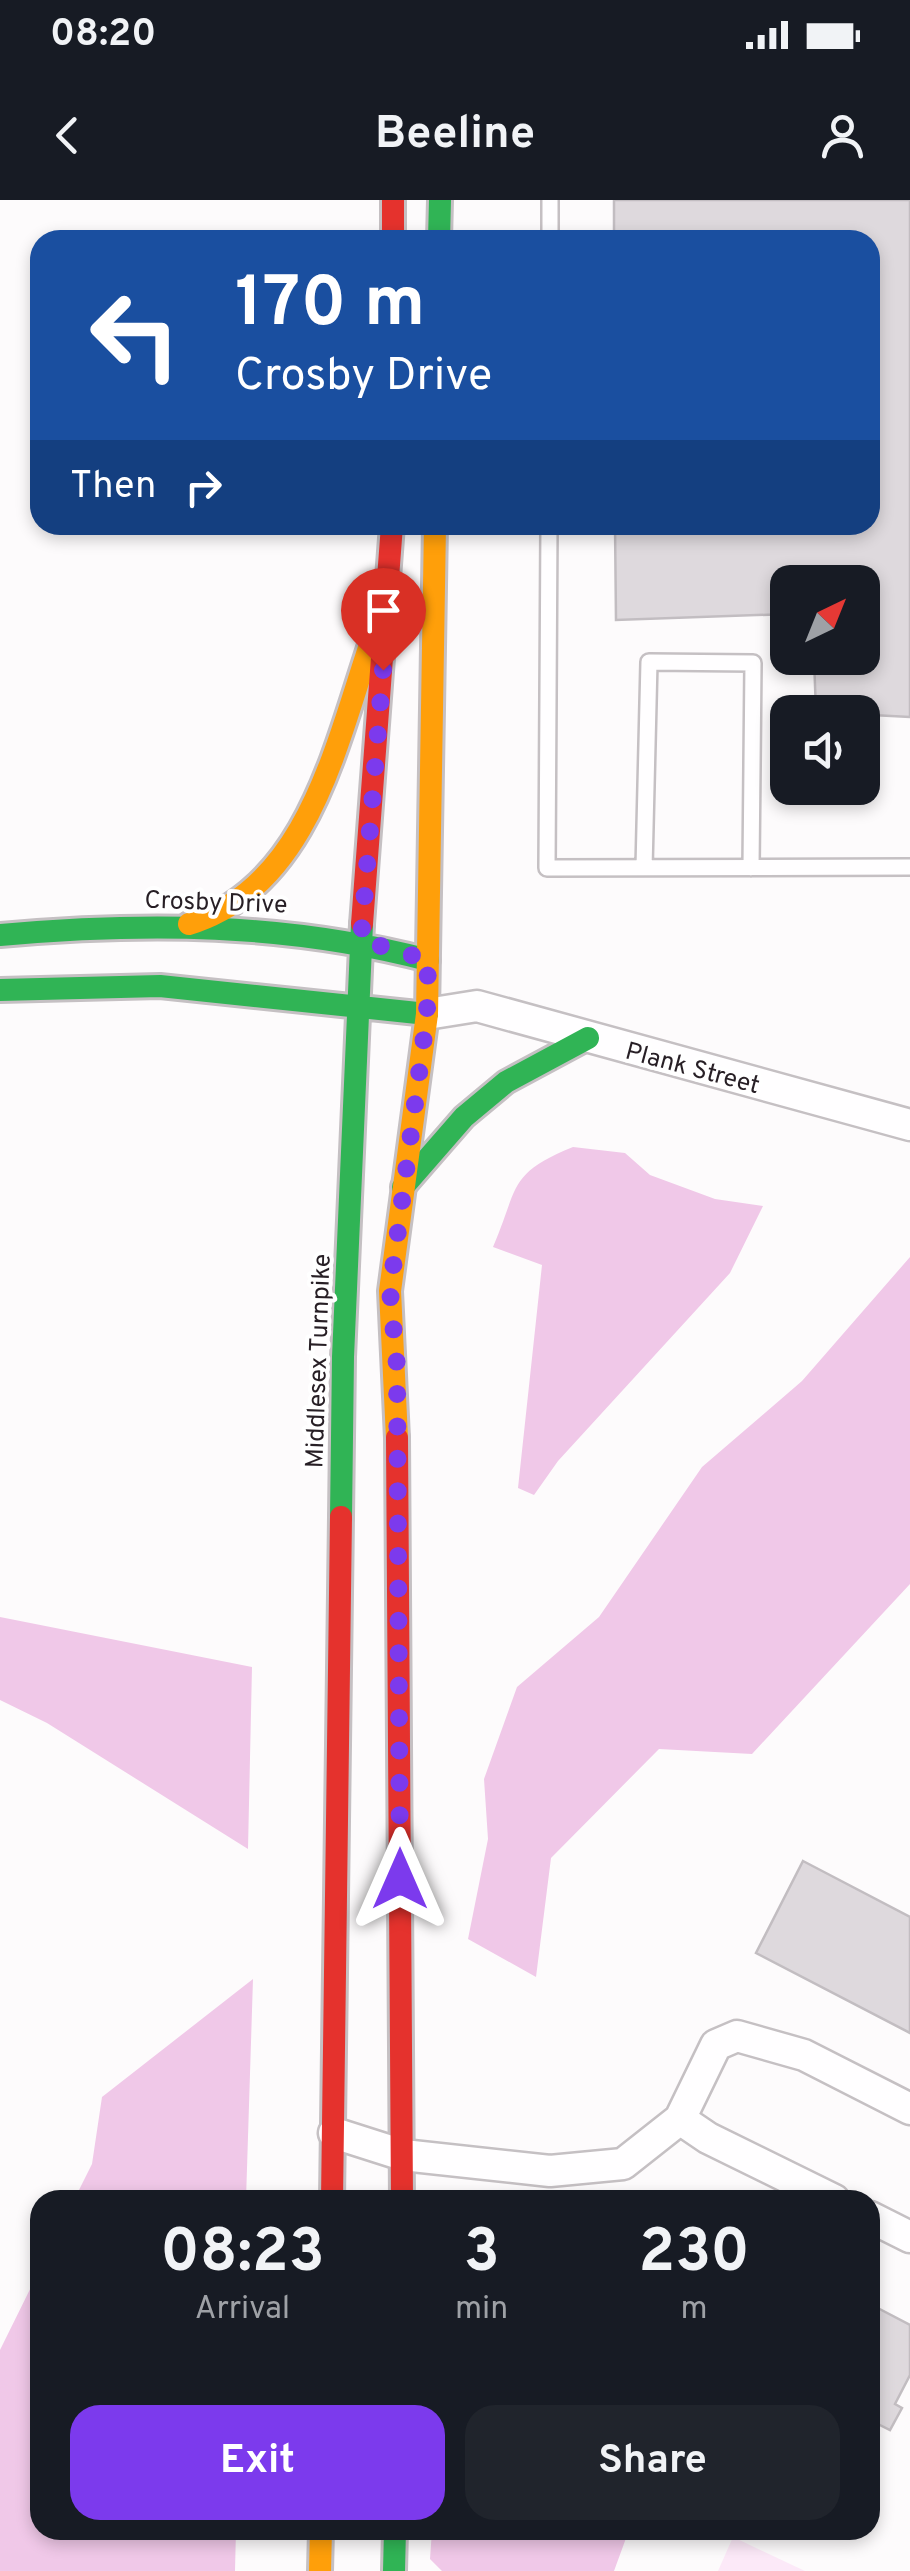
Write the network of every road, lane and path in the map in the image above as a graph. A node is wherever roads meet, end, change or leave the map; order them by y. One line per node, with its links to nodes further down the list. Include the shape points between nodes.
1 (393, 200): 4 (main road)
2 (440, 200): 5 (main road)
3 (550, 200): 6 (lane)
4 (392, 230)
5 (439, 230)
6 (550, 230)
7 (392, 535): 10 (main road, Middlesex Turnpike)
8 (434, 535): 17 (main road)
9 (549, 535): 12 (lane, via 547,868)
10 (390, 591): 14 (main road, via 303,827 276,866 226,912); 16 (main road, Middlesex Turnpike)
11 (910, 867): 13 (lane)
12 (644, 868): 13 (lane); 13 (lane, via 649,662 753,663)
13 (750, 868)
14 (178, 928): 15 (main road, Crosby Drive); 16 (main road, Crosby Drive)
15 (0, 935)
16 (361, 940): 17 (main road, Crosby Drive); 20 (main road, Middlesex Turnpike)
17 (428, 960): 19 (street, Plank Street); 21 (main road)
18 (0, 990): 20 (main road, via 66,982)
19 (476, 1006): 21 (street, Plank Street); 22 (street, Plank Street)
20 (358, 1007): 21 (main road); 27 (main road, Middlesex Turnpike, via 343,1357)
21 (427, 1014): 24 (main road)
22 (588, 1038): 23 (street, Plank Street); 24 (main road, via 506,1082 464,1117)
23 (910, 1125)
24 (403, 1188): 28 (main road, via 390,1291 397,1366)
25 (910, 2109): 26 (street, via 804,2055 737,2036 716,2045)
26 (680, 2118): 28 (street, via 623,2164 550,2171); 31 (street)
27 (334, 2133): 28 (street); 29 (main road, Middlesex Turnpike)
28 (402, 2155): 30 (main road)
29 (332, 2190)
30 (402, 2190)
31 (814, 2190)
32 (880, 2222): 33 (street)
33 (910, 2236)
34 (322, 2540): 36 (main road)
35 (395, 2540): 37 (main road)
36 (320, 2571)
37 (394, 2571)

